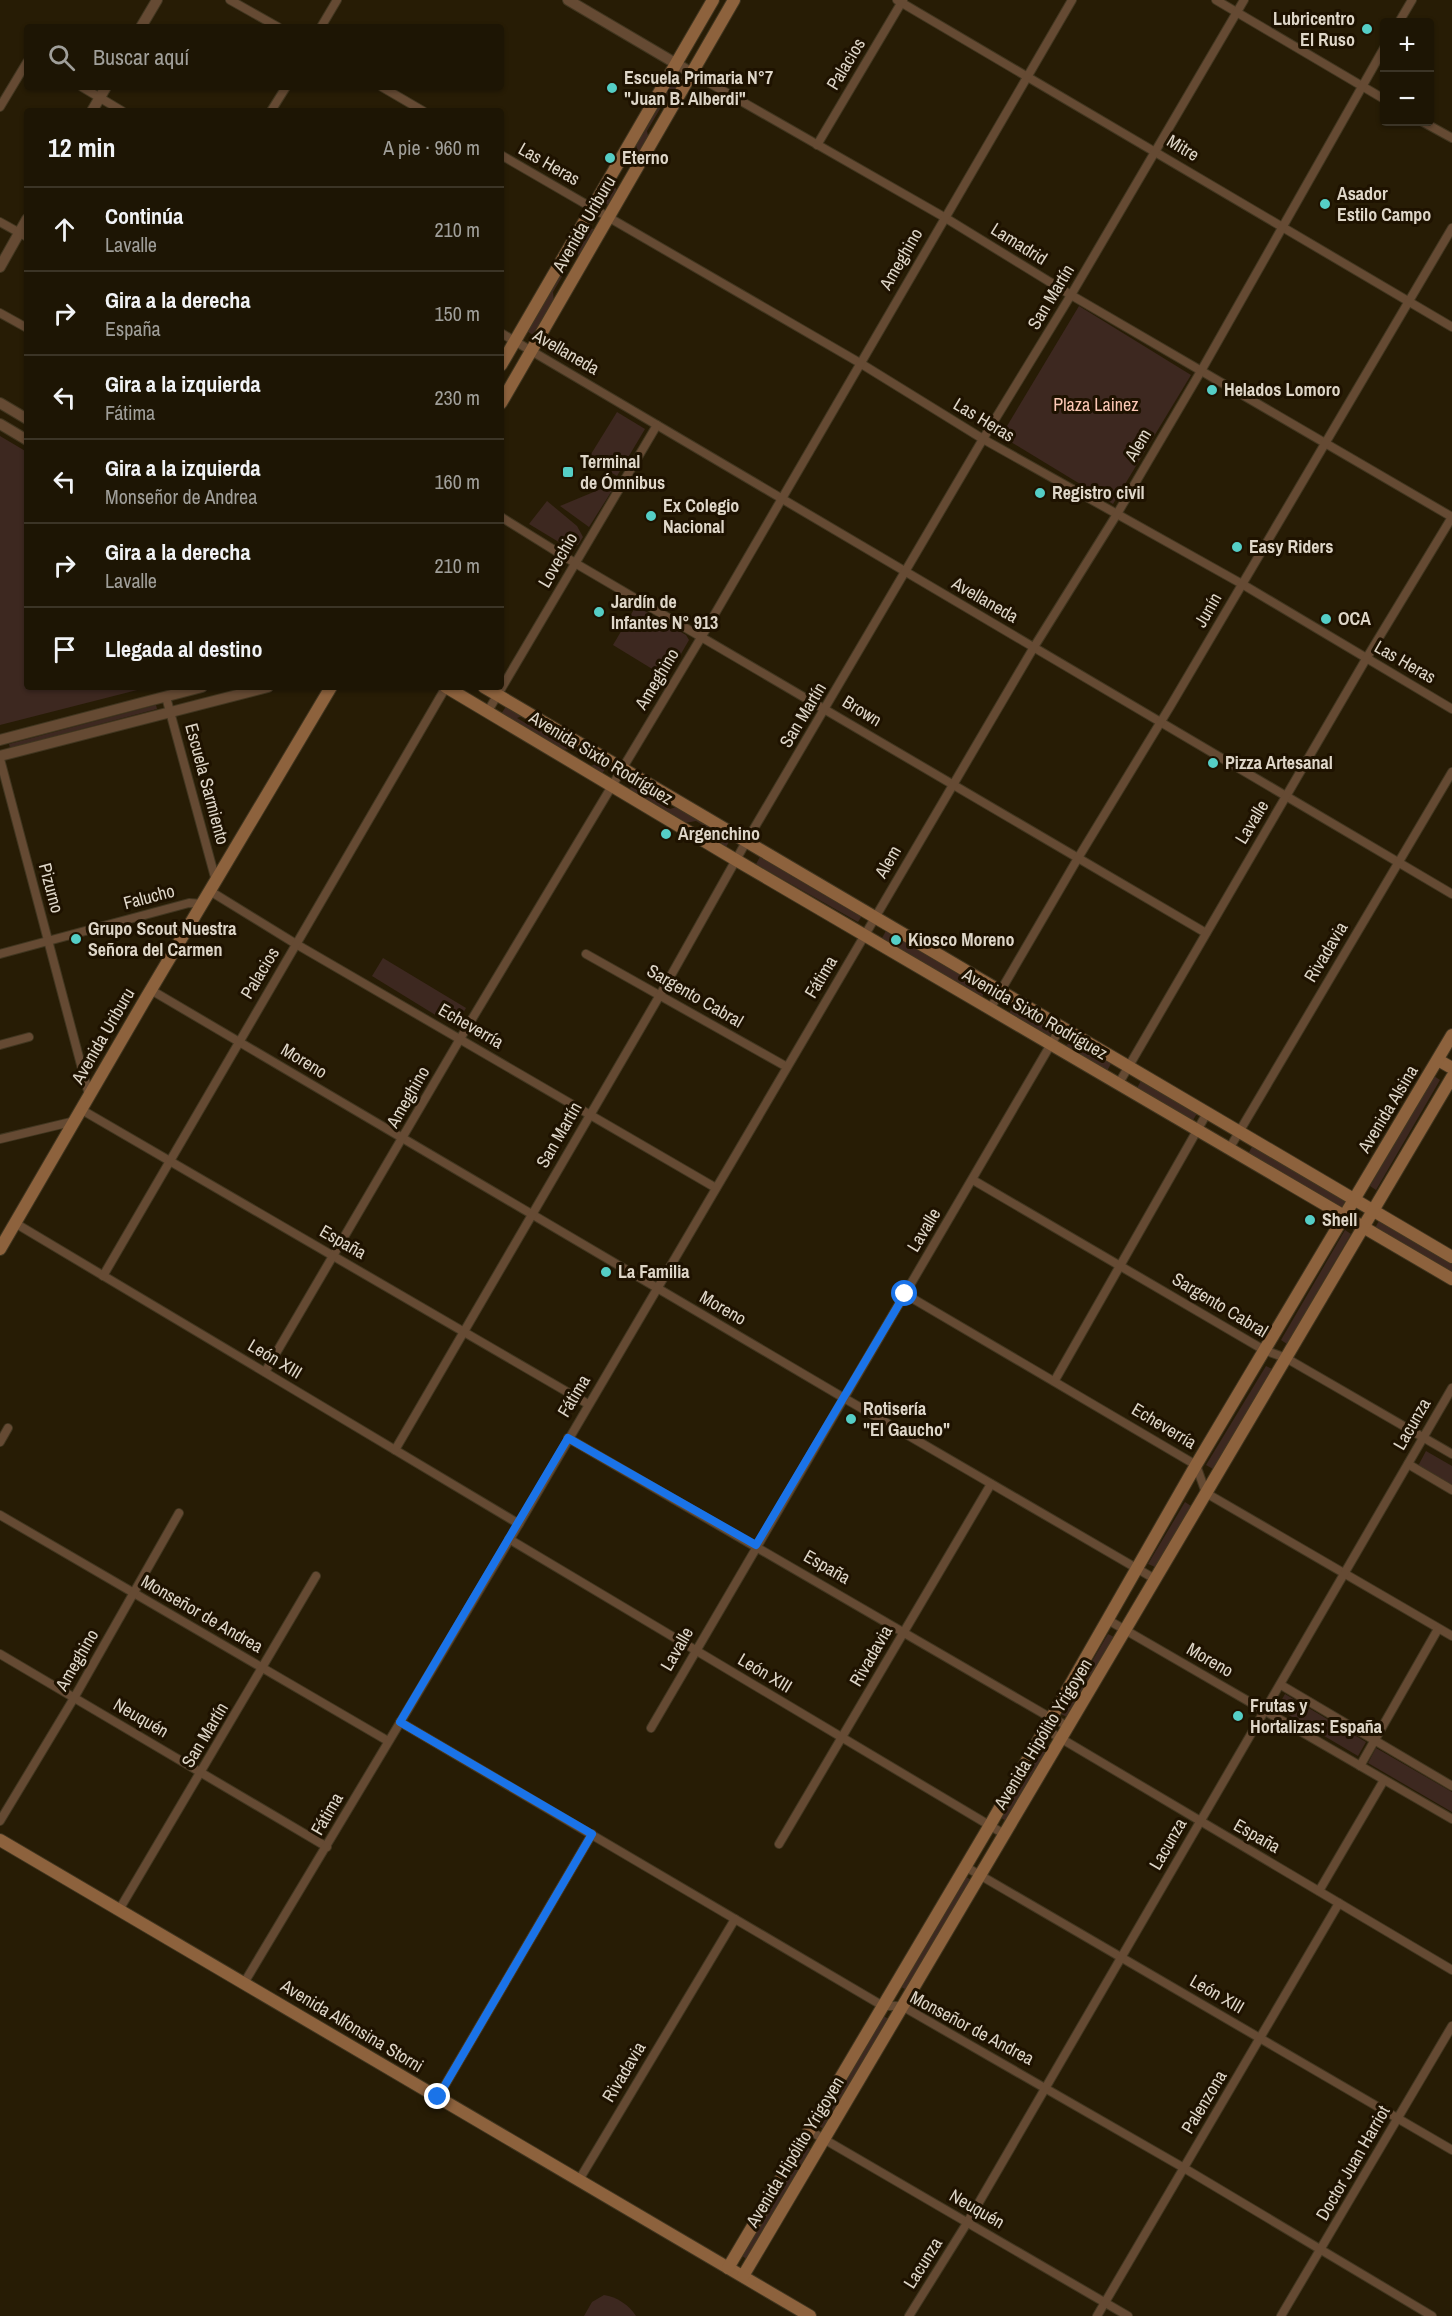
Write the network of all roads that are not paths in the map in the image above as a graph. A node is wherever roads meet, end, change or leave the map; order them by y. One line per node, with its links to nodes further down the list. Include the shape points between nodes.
1 (157, 0): 14 (street)
2 (230, 0): 15 (street)
3 (337, 0): 16 (street)
4 (568, 0): 18 (street, Lamadrid)
5 (713, 0): 18 (main road, Avenida Uriburu)
6 (734, 0): 20 (main road, Avenida Uriburu)
7 (1072, 0): 21 (street, Ameghino)
8 (1216, 0): 12 (street)
9 (1244, 0): 12 (street, San Martín)
10 (1412, 0): 13 (street)
11 (900, 1): 21 (street, Mitre); 36 (street, Palacios)
12 (1237, 12): 22 (street); 37 (street, San Martín)
13 (1401, 18)
14 (143, 24)
15 (273, 24)
16 (323, 24)
17 (1380, 55): 22 (street, Alem)
18 (676, 63): 20 (street, Lamadrid); 39 (main road, Avenida Uriburu)
19 (24, 67): 29 (street)
20 (692, 73): 36 (street, Lamadrid); 40 (main road, Avenida Uriburu)
21 (1026, 77): 37 (street, Mitre); 41 (street, Ameghino)
22 (1362, 86): 27 (street); 43 (street, Alem)
23 (87, 90): 28 (street)
24 (104, 90): 28 (street)
25 (284, 90): 32 (street)
26 (387, 90): 33 (street)
27 (1380, 97)
28 (99, 98): 30 (street); 31 (street)
29 (0, 107)
30 (94, 108)
31 (117, 108)
32 (273, 108)
33 (418, 108)
34 (1430, 126): 35 (street)
35 (1452, 138)
36 (817, 145): 41 (street, Lamadrid)
37 (1156, 151): 43 (street, Mitre); 47 (street, San Martín)
38 (504, 157): 39 (street, Las Heras)
39 (593, 208): 40 (street, Las Heras); 53 (main road, Avenida Uriburu)
40 (609, 217): 54 (main road, Avenida Uriburu); 56 (street, Las Heras)
41 (944, 217): 47 (street, Lamadrid); 56 (street, Ameghino)
42 (0, 222): 45 (street)
43 (1283, 227): 48 (street, Mitre); 57 (street, Alem)
44 (1452, 228): 48 (street, Junín)
45 (23, 235): 46 (street)
46 (0, 267)
47 (1071, 296): 57 (street, Lamadrid); 64 (street, San Martín)
48 (1409, 302): 51 (street, Mitre); 65 (street, Junín)
49 (0, 313): 50 (street)
50 (24, 326)
51 (1452, 327)
52 (504, 335): 53 (street, Avellaneda)
53 (515, 341): 54 (street, Avellaneda); 55 (main road, Avenida Uriburu)
54 (531, 351): 58 (main road, Avenida Uriburu); 62 (street, Avellaneda)
55 (504, 360)
56 (860, 363): 64 (street, Las Heras); 66 (street, Ameghino)
57 (1201, 371): 65 (street, Lamadrid); 67 (street, Alem)
58 (504, 399)
59 (0, 403): 60 (street)
60 (24, 417)
61 (0, 424): 63 (street)
62 (657, 425): 66 (street, Avellaneda); 70 (street, Lovechio)
63 (24, 438)
64 (983, 439): 67 (street, Las Heras); 71 (street, San Martín)
65 (1325, 443): 68 (street, Lamadrid); 72 (street, Junín)
66 (782, 499): 71 (street, Avellaneda); 73 (street, Ameghino)
67 (1117, 514): 72 (street, Las Heras); 74 (street, Alem)
68 (1452, 517): 75 (street, Lavalle)
69 (504, 519): 70 (street, Brown)
70 (575, 563): 73 (street, Brown); 76 (street, Lovechio)
71 (906, 573): 74 (street, Avellaneda); 86 (street, San Martín)
72 (1242, 584): 75 (street, Las Heras); 90 (street, Junín)
73 (702, 636): 86 (street, Brown); 93 (street, Ameghino)
74 (1034, 647): 90 (street, Avellaneda); 96 (street, Alem)
75 (1366, 659): 87 (street, Las Heras); 97 (street, Lavalle)
76 (504, 685)
77 (191, 690): 85 (street)
78 (256, 690): 89 (street)
79 (330, 690): 102 (main road, Avenida Uriburu)
80 (444, 690): 109 (street, Palacios)
81 (451, 690): 88 (main road, Avenida Sixto Rodríguez)
82 (489, 690): 84 (main road, Avenida Sixto Rodríguez)
83 (501, 690): 84 (street, Lovechio)
84 (498, 695): 88 (street, Lovechio); 93 (main road, Avenida Sixto Rodríguez)
85 (166, 697): 89 (street, Escuela Sarmiento); 91 (street)
86 (826, 709): 96 (street, Brown); 98 (street, San Martín)
87 (1452, 709)
88 (488, 711): 95 (main road, Avenida Sixto Rodríguez)
89 (170, 712): 92 (street); 102 (street, Escuela Sarmiento)
90 (1160, 723): 97 (street, Avellaneda); 99 (street, Junín)
91 (0, 740)
92 (0, 757): 108 (street, Pizurno)
93 (622, 768): 95 (street, Ameghino); 98 (main road, Avenida Sixto Rodríguez)
94 (1452, 772): 101 (street, Rivadavia)
95 (611, 785): 100 (main road, Avenida Sixto Rodríguez); 119 (street, Ameghino)
96 (953, 785): 99 (street, Brown); 105 (street, Alem)
97 (1287, 796): 101 (street, Avellaneda); 106 (street, Lavalle)
98 (746, 842): 100 (street, San Martín); 105 (main road, Avenida Sixto Rodríguez)
99 (1078, 858): 106 (street, Brown); 113 (street, Junín)
100 (736, 860): 107 (main road, Avenida Sixto Rodríguez); 114 (street, San Martín)
101 (1399, 863): 103 (street, Avellaneda); 134 (street, Rivadavia)
102 (213, 886): 104 (main road, Avenida Uriburu); 109 (street, Echeverría)
103 (1452, 894)
104 (203, 904): 108 (street, Falucho, via 189,903); 112 (main road, Avenida Uriburu)
105 (875, 917): 107 (street, Fátima); 113 (main road, Avenida Sixto Rodríguez)
106 (1206, 933): 125 (street, Lavalle)
107 (865, 935): 115 (main road, Avenida Sixto Rodríguez); 124 (street, Fátima)
108 (48, 942): 110 (street, Falucho); 129 (street, Pizurno)
109 (296, 944): 119 (street, Echeverría); 120 (street, Palacios)
110 (0, 954)
111 (586, 954): 114 (street, Sargento Cabral)
112 (151, 990): 120 (street, Moreno); 129 (main road, Avenida Uriburu)
113 (999, 991): 115 (street, Junín); 116 (main road, Avenida Sixto Rodríguez)
114 (660, 995): 124 (street, Sargento Cabral); 131 (street, San Martín)
115 (990, 1008): 122 (main road, Avenida Sixto Rodríguez)
116 (1061, 1028): 122 (street, Lavalle); 125 (main road, Avenida Sixto Rodríguez)
117 (1452, 1035): 123 (main road, Avenida Alsina)
118 (29, 1038): 121 (street)
119 (460, 1039): 131 (street, Echeverría); 135 (street, Ameghino)
120 (238, 1041): 135 (street, Moreno); 138 (street, Palacios)
121 (0, 1045)
122 (1052, 1045): 128 (main road, Avenida Sixto Rodríguez); 139 (street, Lavalle)
123 (1438, 1060): 126 (main road); 141 (main road, Avenida Alsina)
124 (787, 1067): 140 (street, Fátima)
125 (1128, 1067): 128 (street, Lavalle); 130 (main road, Avenida Sixto Rodríguez)
126 (1452, 1068)
127 (1452, 1077): 142 (main road)
128 (1119, 1083): 133 (main road, Avenida Sixto Rodríguez)
129 (89, 1095): 132 (main road, Avenida Uriburu)
130 (1207, 1113): 133 (street); 134 (main road, Avenida Sixto Rodríguez)
131 (591, 1114): 140 (street, Echeverría); 143 (street, San Martín)
132 (79, 1115): 136 (street); 138 (street, España); 145 (main road, Avenida Uriburu)
133 (1198, 1130): 137 (main road, Avenida Sixto Rodríguez); 150 (street)
134 (1239, 1132): 137 (street, Rivadavia); 141 (main road, Avenida Sixto Rodríguez)
135 (403, 1138): 143 (street, Moreno); 148 (street, Ameghino)
136 (0, 1139)
137 (1229, 1149): 144 (main road, Avenida Sixto Rodríguez)
138 (170, 1161): 148 (street, España); 151 (street, Palacios)
139 (973, 1180): 150 (street, Sargento Cabral); 154 (street, Lavalle)
140 (716, 1188): 153 (street, Fátima)
141 (1355, 1200): 142 (main road, Avenida Sixto Rodríguez); 144 (main road, Avenida Hipólito Yrigoyen)
142 (1374, 1211): 146 (main road, Avenida Hipólito Yrigoyen); 149 (main road, Avenida Sixto Rodríguez)
143 (533, 1214): 153 (street, Moreno); 155 (street, San Martín)
144 (1345, 1218): 146 (main road, Avenida Sixto Rodríguez); 156 (main road, Avenida Hipólito Yrigoyen)
145 (15, 1223): 147 (main road, Avenida Uriburu); 151 (street, León XIII)
146 (1364, 1228): 152 (main road, Avenida Sixto Rodríguez); 157 (main road, Avenida Hipólito Yrigoyen)
147 (0, 1249)
148 (333, 1256): 155 (street, España); 158 (street, Ameghino)
149 (1452, 1257)
150 (1120, 1264): 156 (street, Sargento Cabral); 159 (street)
151 (103, 1276): 158 (street, León XIII)
152 (1452, 1280)
153 (657, 1288): 161 (street, Moreno); 162 (street, Fátima)
154 (905, 1294): 159 (street, Echeverría); 161 (street, Lavalle)
155 (463, 1332): 162 (street, España); 167 (street, San Martín)
156 (1264, 1350): 157 (street, Sargento Cabral); 170 (main road, Avenida Hipólito Yrigoyen)
157 (1286, 1358): 164 (street, Sargento Cabral); 173 (main road, Avenida Hipólito Yrigoyen)
158 (265, 1372): 167 (street, León XIII)
159 (1055, 1380): 170 (street, Echeverría)
160 (1452, 1388): 164 (street, Lacunza)
161 (844, 1398): 171 (street, Moreno); 178 (street, Lavalle)
162 (588, 1404): 165 (street, Fátima)
163 (8, 1428): 166 (street)
164 (1423, 1437): 168 (street, Sargento Cabral); 169 (street, Lacunza)
165 (568, 1438): 176 (street, Fátima); 178 (street, España)
166 (0, 1442)
167 (395, 1450): 176 (street, León XIII)
168 (1452, 1454)
169 (1408, 1464): 172 (street); 180 (street, Lacunza)
170 (1196, 1465): 173 (street, Echeverría); 179 (main road, Avenida Hipólito Yrigoyen)
171 (992, 1484): 179 (street, Moreno); 187 (street, Rivadavia)
172 (1452, 1490)
173 (1206, 1493): 180 (street); 182 (main road, Avenida Hipólito Yrigoyen)
174 (179, 1513): 183 (street, Ameghino)
175 (0, 1515): 183 (street, Monseñor de Andrea)
176 (519, 1524): 177 (street, Fátima)
177 (509, 1539): 189 (street, León XIII); 195 (street, Fátima)
178 (756, 1545): 187 (street, España); 189 (street, Lavalle)
179 (1137, 1568): 182 (street, Moreno); 184 (main road, Avenida Hipólito Yrigoyen)
180 (1344, 1573): 185 (street); 192 (street, Lacunza)
181 (316, 1576): 191 (street, San Martín)
182 (1155, 1578): 186 (main road, Avenida Hipólito Yrigoyen)
183 (134, 1593): 191 (street, Monseñor de Andrea); 193 (street, Ameghino)
184 (1108, 1620): 186 (street, Moreno); 196 (main road, Avenida Hipólito Yrigoyen)
185 (1438, 1629): 188 (street); 202 (street)
186 (1125, 1630): 194 (street, Moreno); 197 (main road, Avenida Hipólito Yrigoyen)
187 (904, 1632): 196 (street, España); 199 (street, Rivadavia)
188 (1452, 1636)
189 (695, 1650): 198 (street, Lavalle); 199 (street, León XIII)
190 (0, 1654): 193 (street, Neuquén)
191 (264, 1669): 201 (street, Monseñor de Andrea); 204 (street, San Martín)
192 (1281, 1685): 194 (street, Lacunza); 202 (street)
193 (74, 1698): 204 (street, Neuquén); 208 (street, Ameghino)
194 (1265, 1710): 203 (street, Moreno); 209 (street, Lacunza)
195 (400, 1722): 201 (street, Fátima); 211 (street, Monseñor de Andrea)
196 (1048, 1724): 197 (street, España); 200 (street, España); 210 (main road, Avenida Hipólito Yrigoyen)
197 (1068, 1726): 200 (main road, Avenida Hipólito Yrigoyen)
198 (651, 1728)
199 (843, 1738): 210 (street, León XIII); 214 (street, Rivadavia)
200 (1061, 1739): 209 (street, España); 212 (main road, Avenida Hipólito Yrigoyen)
201 (388, 1742): 215 (street, Fátima)
202 (1374, 1742): 203 (street); 206 (street)
203 (1360, 1766): 205 (street, Moreno)
204 (202, 1772): 215 (street, Neuquén); 220 (street, San Martín)
205 (1384, 1780): 207 (street, Moreno); 218 (street)
206 (1452, 1786)
207 (1452, 1819)
208 (0, 1821)
209 (1200, 1822): 218 (street, España); 222 (street, Lacunza)
210 (990, 1825): 212 (street, León XIII); 216 (main road, Avenida Hipólito Yrigoyen)
211 (592, 1834): 221 (street, Monseñor de Andrea); 230 (street)
212 (1004, 1834): 217 (main road, Avenida Hipólito Yrigoyen)
213 (0, 1840): 220 (main road, Avenida Alfonsina Storni)
214 (779, 1844)
215 (327, 1847): 224 (street, Fátima)
216 (966, 1867): 217 (street, León XIII); 225 (main road, Avenida Hipólito Yrigoyen)
217 (980, 1875): 222 (street, León XIII); 226 (main road, Avenida Hipólito Yrigoyen)
218 (1319, 1891): 219 (street, España)
219 (1339, 1903): 223 (street, España); 228 (street, Palenzona)
220 (120, 1911): 224 (main road, Avenida Alfonsina Storni)
221 (735, 1919): 225 (street, Monseñor de Andrea); 236 (street, Rivadavia)
222 (1121, 1958): 228 (street, León XIII); 229 (street, Lacunza)
223 (1452, 1970)
224 (244, 1983): 230 (main road, Avenida Alfonsina Storni)
225 (883, 2006): 226 (street, Monseñor de Andrea); 232 (main road, Avenida Hipólito Yrigoyen)
226 (902, 2006): 229 (street, Monseñor de Andrea); 233 (main road, Avenida Hipólito Yrigoyen)
227 (1452, 2026): 231 (street, Doctor Juan Harriot)
228 (1261, 2038): 231 (street, León XIII); 235 (street, Palenzona)
229 (1046, 2087): 235 (street, Monseñor de Andrea); 237 (street, Lacunza)
230 (438, 2097): 236 (main road, Avenida Alfonsina Storni)
231 (1398, 2119): 234 (street, León XIII); 238 (street, Doctor Juan Harriot)
232 (810, 2131): 233 (street, Neuquén); 239 (main road, Avenida Hipólito Yrigoyen)
233 (824, 2139): 237 (street, Neuquén); 240 (main road, Avenida Hipólito Yrigoyen)
234 (1452, 2151)
235 (1184, 2168): 238 (street, Monseñor de Andrea); 241 (street, Palenzona)
236 (579, 2180): 239 (main road, Avenida Alfonsina Storni)
237 (967, 2223): 241 (street, Neuquén); 243 (street, Lacunza)
238 (1321, 2249): 246 (street, Doctor Juan Harriot); 247 (street, Monseñor de Andrea)
239 (728, 2268): 240 (main road, Avenida Alfonsina Storni)
240 (743, 2276): 242 (main road, Avenida Alfonsina Storni)
241 (1105, 2302): 244 (street, Palenzona); 245 (street, Neuquén)
242 (803, 2314)
243 (909, 2316)
244 (1097, 2316)
245 (1128, 2316)
246 (1281, 2316)
247 (1432, 2316)

